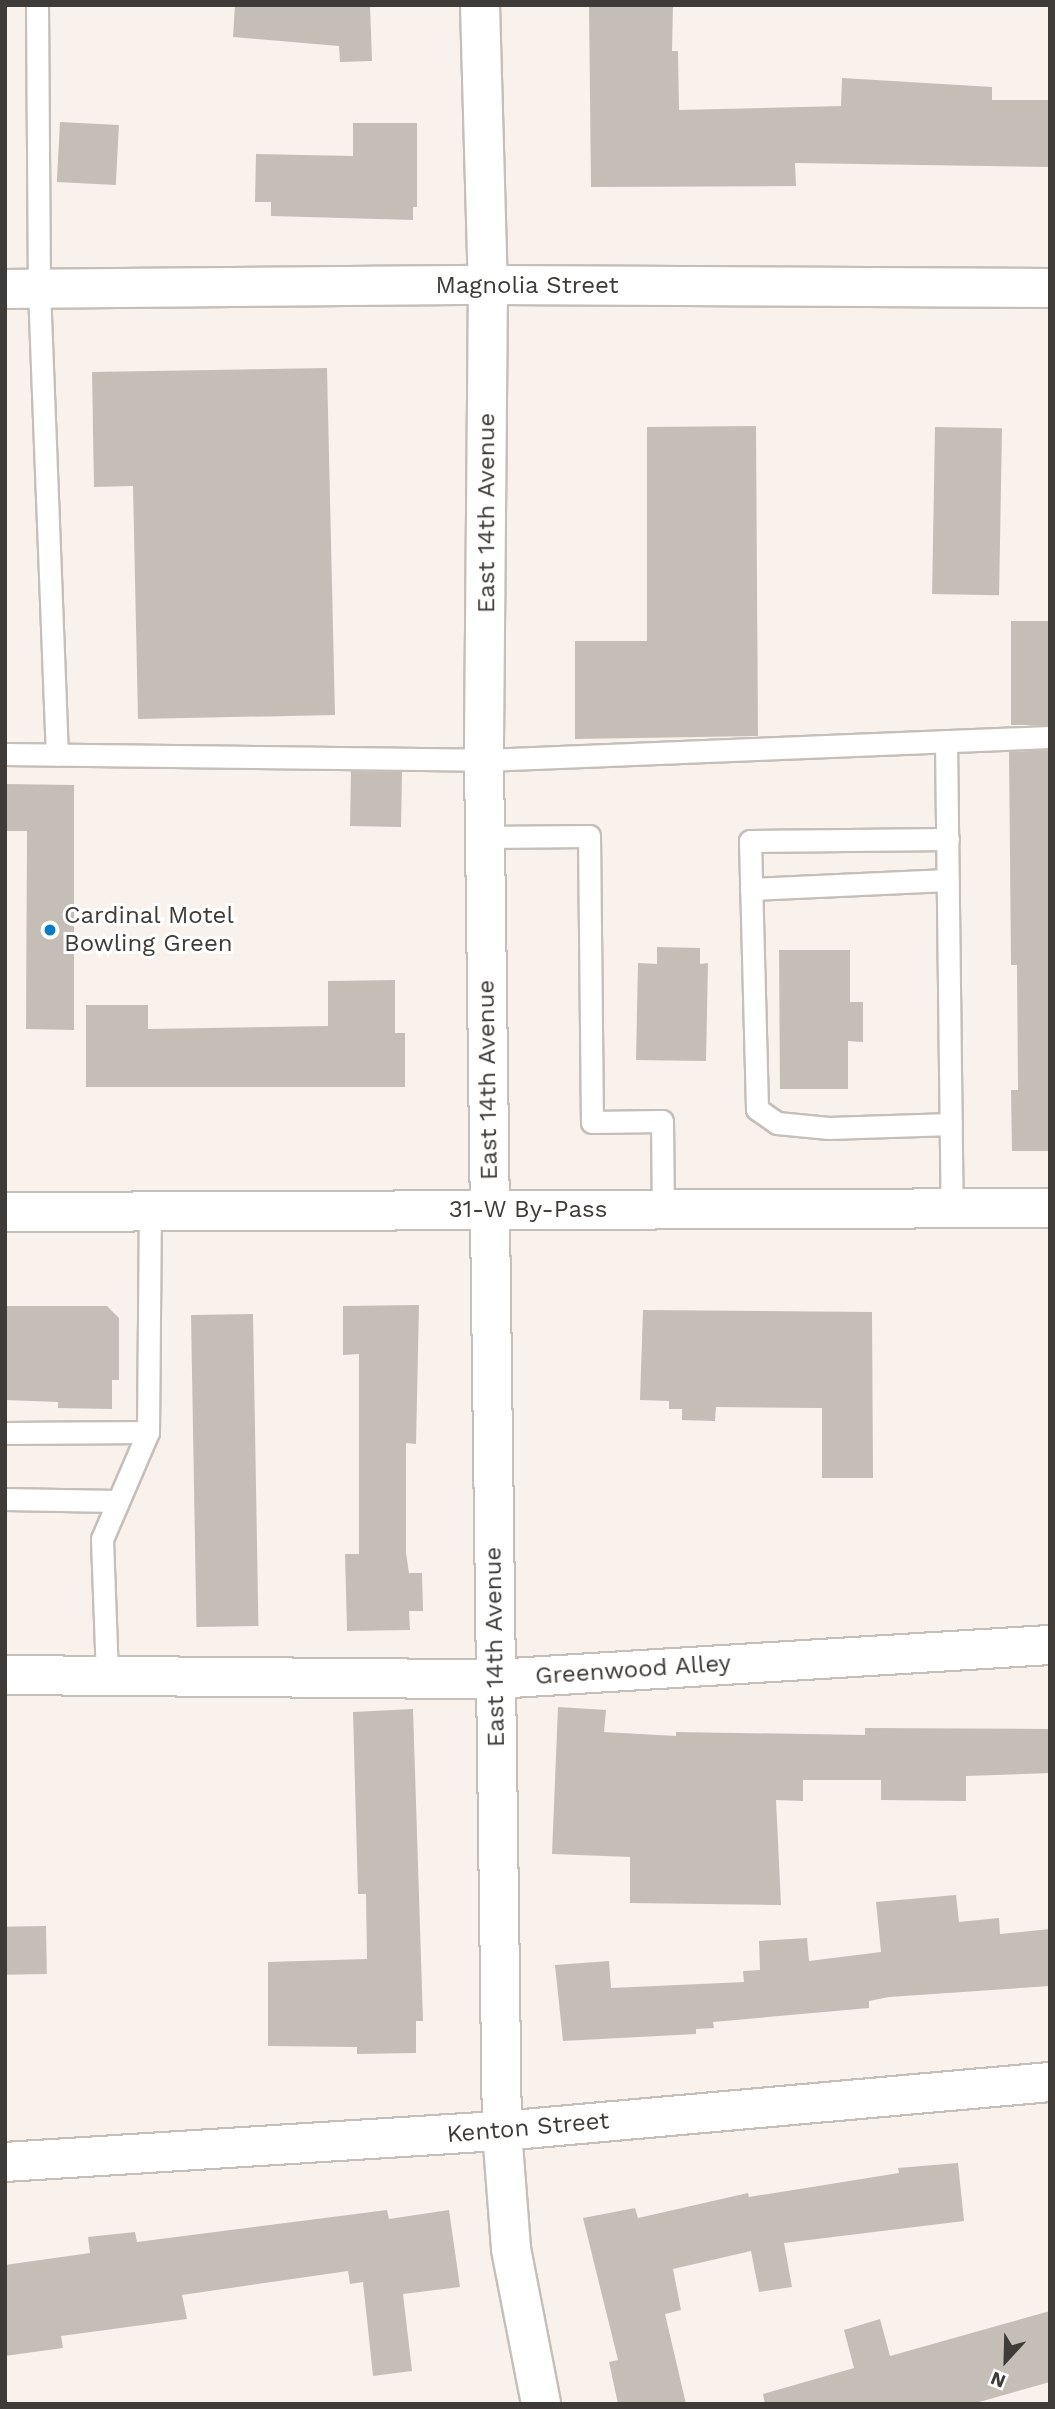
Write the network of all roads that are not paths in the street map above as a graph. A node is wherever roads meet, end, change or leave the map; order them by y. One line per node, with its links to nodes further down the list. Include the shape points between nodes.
1 (37, 5): 5 (lane)
2 (480, 5): 3 (street, East 14th Avenue)
3 (488, 285): 4 (street, Magnolia Street); 5 (street, Magnolia Street); 10 (street, East 14th Avenue)
4 (1050, 288)
5 (22, 289): 9 (lane)
6 (1050, 737): 7 (lane)
7 (946, 741): 10 (lane); 12 (lane)
8 (5, 754): 9 (lane)
9 (57, 755): 10 (lane)
10 (484, 760): 11 (street, East 14th Avenue)
11 (485, 837): 18 (street, East 14th Avenue); 19 (lane, via 589,836 592,1122 662,1121)
12 (948, 838): 13 (lane); 14 (lane, via 750,841)
13 (948, 880): 14 (lane); 15 (lane)
14 (751, 889): 15 (lane, via 757,1109 777,1123 829,1128)
15 (951, 1124): 17 (lane)
16 (1050, 1208): 17 (street, 31-W By-Pass)
17 (952, 1209): 19 (street, 31-W By-Pass)
18 (489, 1210): 19 (street, 31-W By-Pass); 21 (street, 31-W By-Pass); 29 (street, East 14th Avenue)
19 (663, 1210)
20 (5, 1212): 21 (street, 31-W By-Pass)
21 (150, 1212): 22 (lane)
22 (148, 1432): 23 (lane); 25 (lane)
23 (5, 1433)
24 (5, 1499): 25 (lane)
25 (116, 1501): 28 (lane, via 102,1539)
26 (1050, 1645): 29 (street, Greenwood Alley)
27 (5, 1675): 28 (street, Greenwood Alley)
28 (107, 1676): 29 (street, Greenwood Alley)
29 (495, 1679): 31 (street, East 14th Avenue)
30 (1050, 2082): 31 (street, Kenton Street)
31 (502, 2131): 32 (street, Kenton Street); 33 (street, East 14th Avenue, via 510,2249)
32 (5, 2162)
33 (541, 2404)

